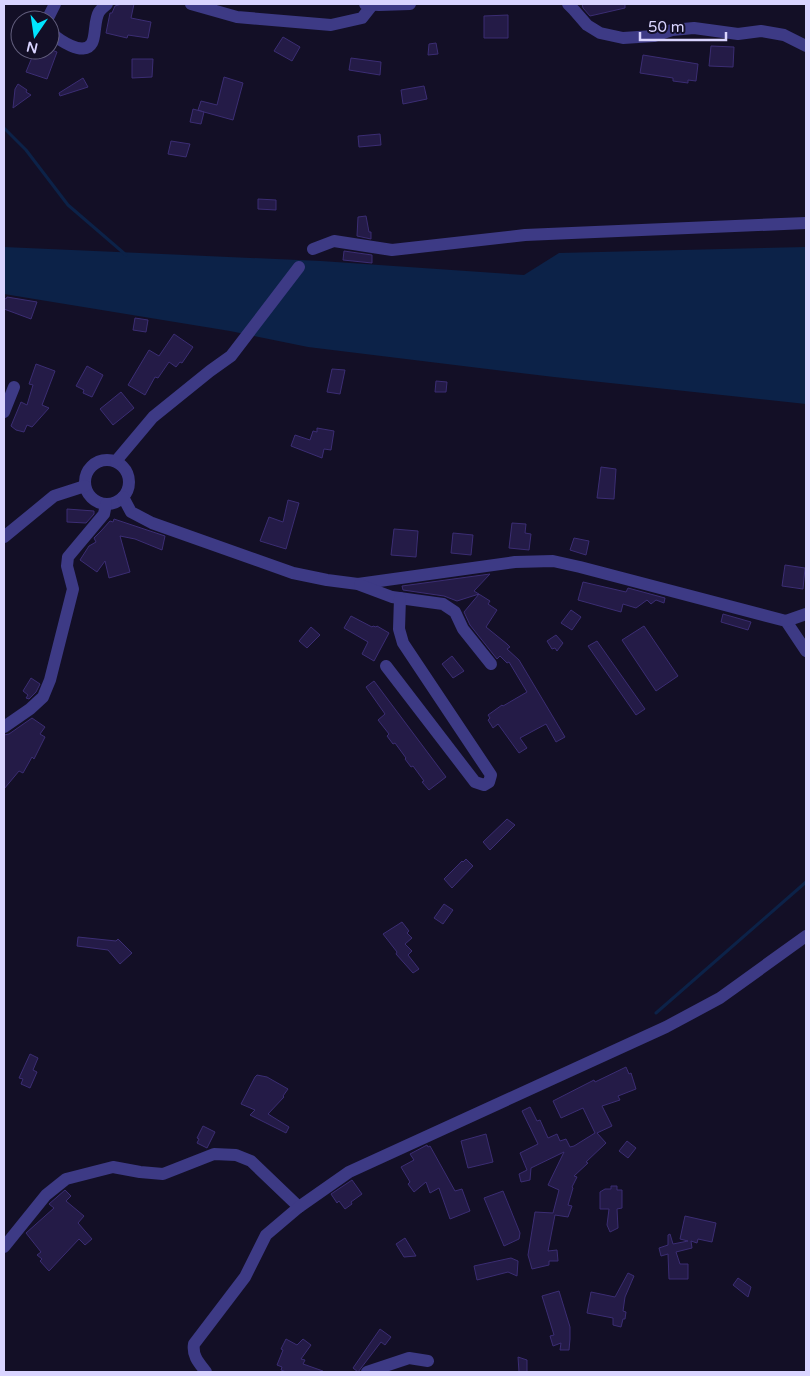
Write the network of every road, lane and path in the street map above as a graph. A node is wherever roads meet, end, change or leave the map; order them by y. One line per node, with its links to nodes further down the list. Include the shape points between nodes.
1 (107, 4): 6 (street, via 98,13 92,43 87,48 79,49)
2 (191, 4): 3 (street, via 237,17 331,25 362,18)
3 (369, 4): 4 (street)
4 (410, 4)
5 (568, 4): 7 (street, via 587,25 600,33 623,38 694,28 738,34 761,31 784,35)
6 (60, 40)
7 (806, 46)
8 (806, 223): 9 (street, via 524,235 392,250 334,242)
9 (314, 249)
10 (299, 266): 13 (street, via 231,356 153,417)
11 (14, 387): 12 (street)
12 (4, 412)
13 (116, 461): 14 (street, via 106,459 97,462 85,476); 15 (street, via 129,477 129,488)
14 (85, 486): 16 (street, via 89,495); 17 (street, via 54,496)
15 (124, 497): 16 (street); 18 (street, via 131,512 152,523 293,573)
16 (106, 504): 25 (street, via 104,514 68,557 73,589 43,696)
17 (4, 537)
18 (358, 584): 19 (street); 21 (street, via 515,562 553,561)
19 (400, 598): 23 (street, via 443,604 455,612 464,630); 24 (street, via 399,629 403,643 491,775 489,782 484,785 475,782)
20 (806, 614): 21 (street)
21 (786, 622): 22 (street)
22 (806, 651)
23 (491, 664)
24 (386, 666)
25 (4, 727)
26 (806, 936): 27 (street, via 720,998 666,1027 350,1172)
27 (299, 1207): 28 (street, via 251,1161 236,1155 214,1154 163,1174 113,1167 66,1178 46,1195); 30 (street, via 266,1235 245,1277 194,1344 196,1360)
28 (4, 1247)
29 (428, 1361): 31 (street, via 409,1358)
30 (206, 1372)
31 (367, 1372)

